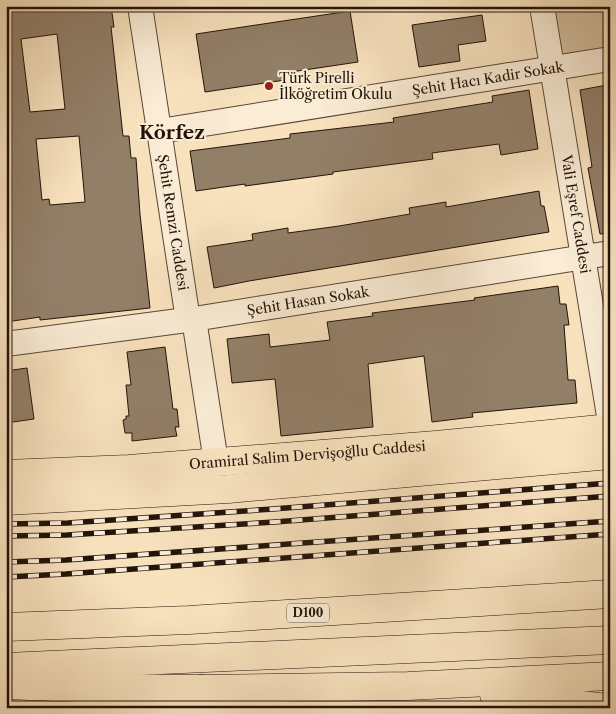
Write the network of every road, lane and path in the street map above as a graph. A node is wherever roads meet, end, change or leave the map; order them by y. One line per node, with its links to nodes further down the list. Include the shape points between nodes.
1 (140, 6): 5 (street, Şehit Remzi Caddesi)
2 (542, 6): 4 (street, Vali Eşref Caddesi)
3 (610, 59): 4 (street, Şehit Hacı Kadir Sokak)
4 (552, 69): 5 (street, Şehit Hacı Kadir Sokak); 7 (street, Vali Eşref Caddesi)
5 (160, 131): 8 (street, Şehit Remzi Caddesi)
6 (610, 253): 7 (street, Şehit Hasan Sokak)
7 (584, 257): 8 (street, Şehit Hasan Sokak); 10 (street, Vali Eşref Caddesi)
8 (191, 319): 9 (street, Şehit Hasan Sokak); 13 (street, Şehit Remzi Caddesi)
9 (6, 344)
10 (610, 422)
11 (610, 428): 13 (main road, Oramiral Salim Dervişoğllu Caddesi)
12 (610, 455): 15 (main road, Oramiral Salim Dervişoğllu Caddesi, via 228,489)
13 (216, 462): 14 (main road, Oramiral Salim Dervişoğllu Caddesi)
14 (6, 474)
15 (6, 501)
16 (610, 594): 17 (main road, D100, via 189,620)
17 (6, 627)
18 (610, 640): 19 (main road)
19 (6, 666)
20 (610, 676): 22 (main road)
21 (6, 685): 23 (main road)
22 (408, 686): 23 (main road); 25 (main road)
23 (201, 689): 24 (main road)
24 (240, 708)
25 (607, 708)

